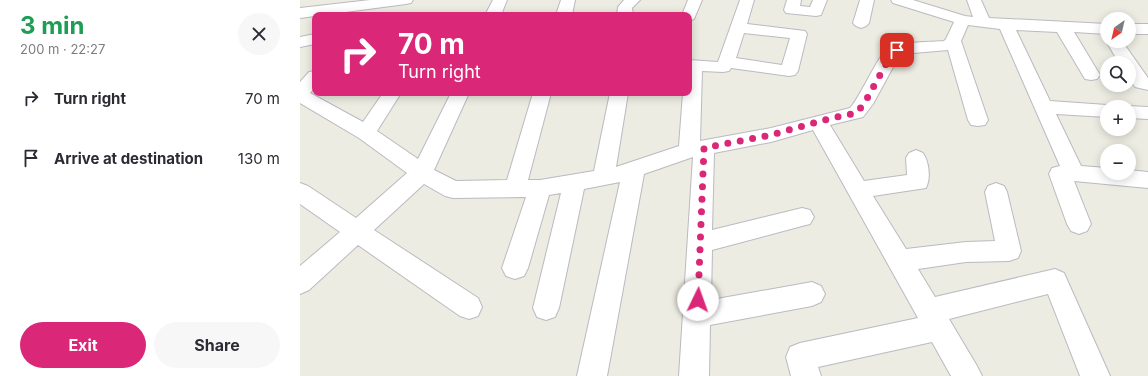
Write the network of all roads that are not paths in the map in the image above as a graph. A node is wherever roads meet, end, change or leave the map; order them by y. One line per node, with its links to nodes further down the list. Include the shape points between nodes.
1 (406, 0): 12 (street)
2 (500, 0): 14 (street)
3 (568, 0): 15 (street)
4 (633, 0): 16 (street, via 625,8)
5 (695, 0): 17 (street)
6 (747, 0): 23 (street)
7 (794, 0): 8 (street, via 792,10 816,12)
8 (820, 0)
9 (867, 0): 20 (street)
10 (898, 0): 18 (street)
11 (974, 0): 19 (street)
12 (355, 7): 13 (street)
13 (301, 12)
14 (494, 12)
15 (565, 12)
16 (625, 12)
17 (690, 12)
18 (963, 20): 19 (street); 28 (street)
19 (982, 21): 21 (street)
20 (861, 23)
21 (1006, 25): 22 (street); 44 (street)
22 (1062, 26): 26 (street); 35 (street)
23 (738, 28): 30 (street); 30 (street, via 799,34 789,70)
24 (1136, 29): 25 (street)
25 (1148, 29)
26 (1100, 31)
27 (312, 40): 29 (street)
28 (953, 41): 48 (street); 49 (street, via 949,45 897,50 891,55 864,104 856,113)
29 (300, 42)
30 (726, 62): 31 (street, via 723,67)
31 (692, 66)
32 (312, 72): 33 (street)
33 (300, 74)
34 (1136, 74): 38 (street, via 1142,83)
35 (1091, 75)
36 (312, 80): 39 (street)
37 (692, 80): 51 (street)
38 (1148, 84)
39 (300, 94): 50 (street)
40 (390, 96): 50 (street)
41 (459, 96): 54 (street)
42 (541, 96): 60 (street)
43 (618, 96): 56 (street)
44 (1044, 107): 45 (street); 55 (street)
45 (1100, 110)
46 (1136, 112): 47 (street)
47 (1148, 113)
48 (978, 120)
49 (818, 122): 51 (street, via 771,135); 61 (street)
50 (366, 133): 54 (street)
51 (697, 149): 53 (street); 67 (street)
52 (916, 158): 61 (street, via 918,182)
53 (634, 169): 56 (street); 76 (street)
54 (422, 173): 60 (street, via 453,190); 66 (street)
55 (1074, 173): 57 (street); 65 (street, via 1060,174)
56 (604, 178): 58 (street)
57 (1148, 180)
58 (574, 183): 59 (street); 73 (street)
59 (540, 188): 60 (street); 69 (street)
60 (515, 189)
61 (858, 190): 68 (street)
62 (300, 192): 66 (street)
63 (996, 192): 68 (street, via 1009,251 966,252)
64 (802, 217): 67 (street)
65 (1080, 224)
66 (358, 231): 70 (street); 72 (street)
67 (700, 243): 74 (street)
68 (900, 260): 75 (street)
69 (515, 268)
70 (300, 282)
71 (812, 294): 74 (street)
72 (469, 307)
73 (546, 308)
74 (697, 315): 77 (street)
75 (935, 319): 78 (street, via 800,358); 79 (street); 80 (street, via 1055,281)
76 (592, 376)
77 (694, 376)
78 (806, 376)
79 (967, 376)
80 (1095, 376)

